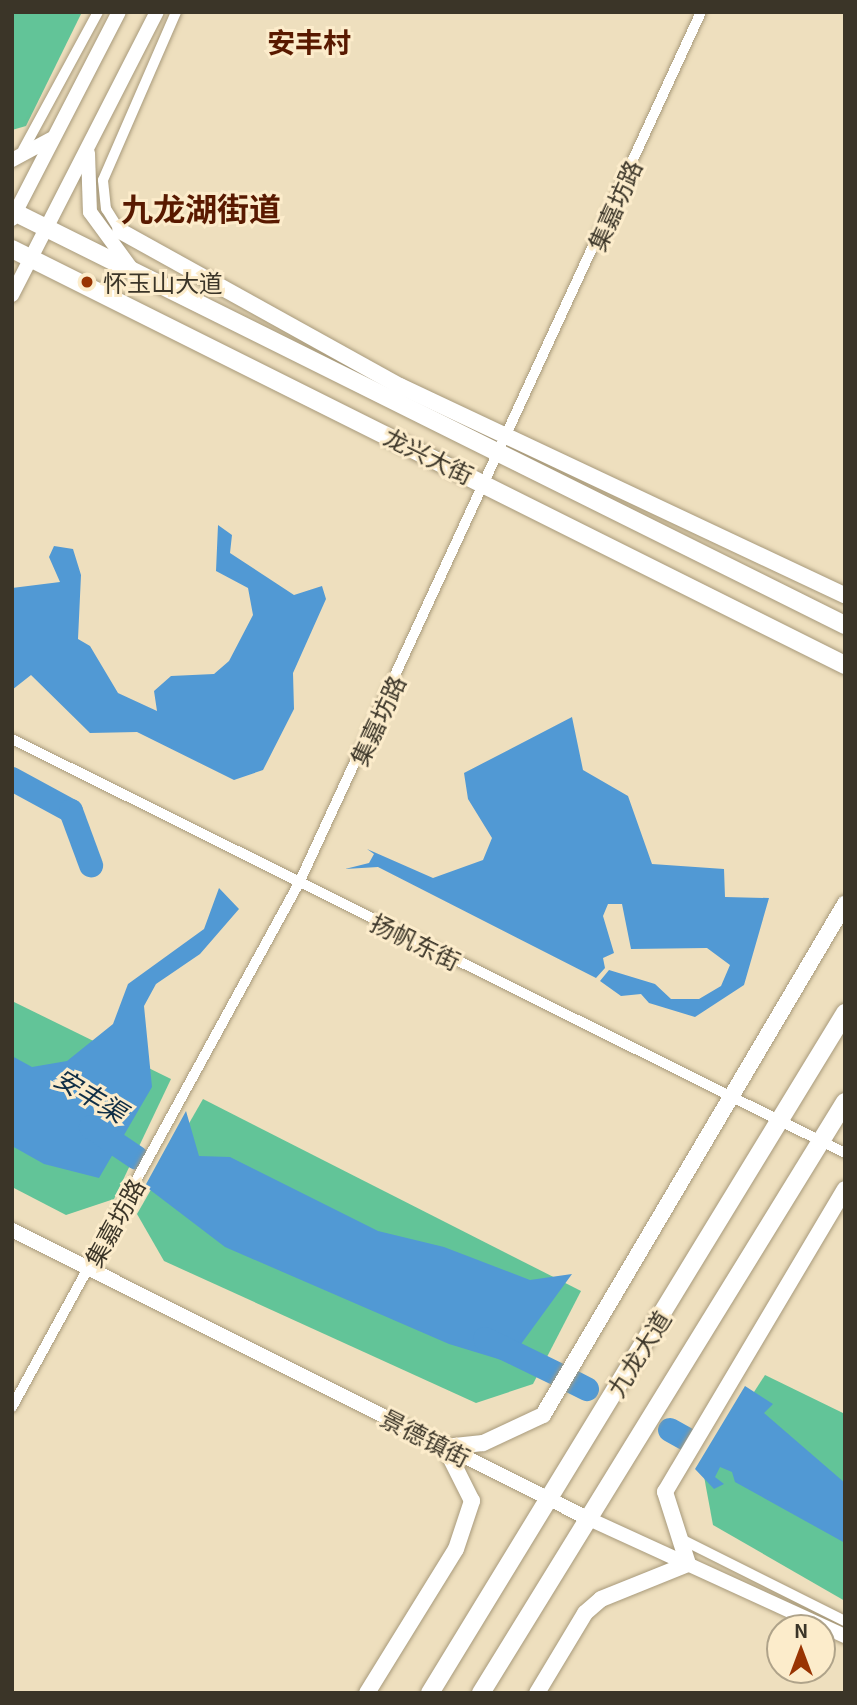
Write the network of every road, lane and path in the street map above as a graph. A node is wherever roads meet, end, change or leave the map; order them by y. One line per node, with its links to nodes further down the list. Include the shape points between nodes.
1 (99, 12): 8 (street, via 31,143)
2 (119, 12): 6 (street)
3 (157, 12): 7 (street)
4 (176, 12): 11 (street, via 103,180 106,209)
5 (701, 12): 16 (street, 集嘉坊路)
6 (51, 139): 8 (street); 9 (street)
7 (89, 147): 10 (street); 14 (street, via 90,212)
8 (12, 159)
9 (13, 214): 10 (main road, 龙兴大街)
10 (46, 229): 13 (street); 14 (main road, 龙兴大街)
11 (120, 231): 16 (main road, via 226,286 301,336)
12 (12, 249): 13 (main road, 龙兴大街)
13 (31, 259): 15 (street); 18 (main road, 龙兴大街)
14 (137, 275): 17 (main road, 龙兴大街)
15 (12, 295)
16 (510, 435): 17 (street, 集嘉坊路); 19 (main road)
17 (499, 457): 18 (street, 集嘉坊路); 20 (main road, 龙兴大街)
18 (487, 484): 21 (main road, 龙兴大街); 23 (street, 集嘉坊路)
19 (845, 595)
20 (845, 625)
21 (845, 665)
22 (12, 739): 23 (street, 扬帆东街)
23 (299, 883): 26 (street, 扬帆东街); 33 (street, 集嘉坊路)
24 (845, 904): 26 (main road)
25 (845, 1013): 28 (main road, 九龙大道)
26 (730, 1096): 28 (street, 扬帆东街); 35 (main road, via 543,1415 483,1443)
27 (845, 1102): 29 (main road, 九龙大道)
28 (781, 1121): 29 (street, 扬帆东街); 36 (main road, 九龙大道)
29 (820, 1141): 30 (street, 扬帆东街); 37 (main road, 九龙大道)
30 (845, 1153)
31 (845, 1189): 38 (main road, via 665,1492)
32 (12, 1230): 33 (street, 景德镇街)
33 (90, 1268): 34 (street, 集嘉坊路); 35 (street, 景德镇街)
34 (12, 1407)
35 (445, 1447): 36 (street, 景德镇街); 42 (main road, via 472,1501 456,1549)
36 (549, 1499): 37 (street, 景德镇街); 43 (main road, 九龙大道)
37 (587, 1518): 39 (street, 景德镇街); 44 (main road, 九龙大道)
38 (680, 1538): 39 (main road); 40 (street)
39 (688, 1564): 41 (street, 景德镇街); 45 (main road, via 601,1599 585,1613)
40 (845, 1621)
41 (845, 1636)
42 (367, 1693)
43 (430, 1693)
44 (481, 1693)
45 (537, 1693)

